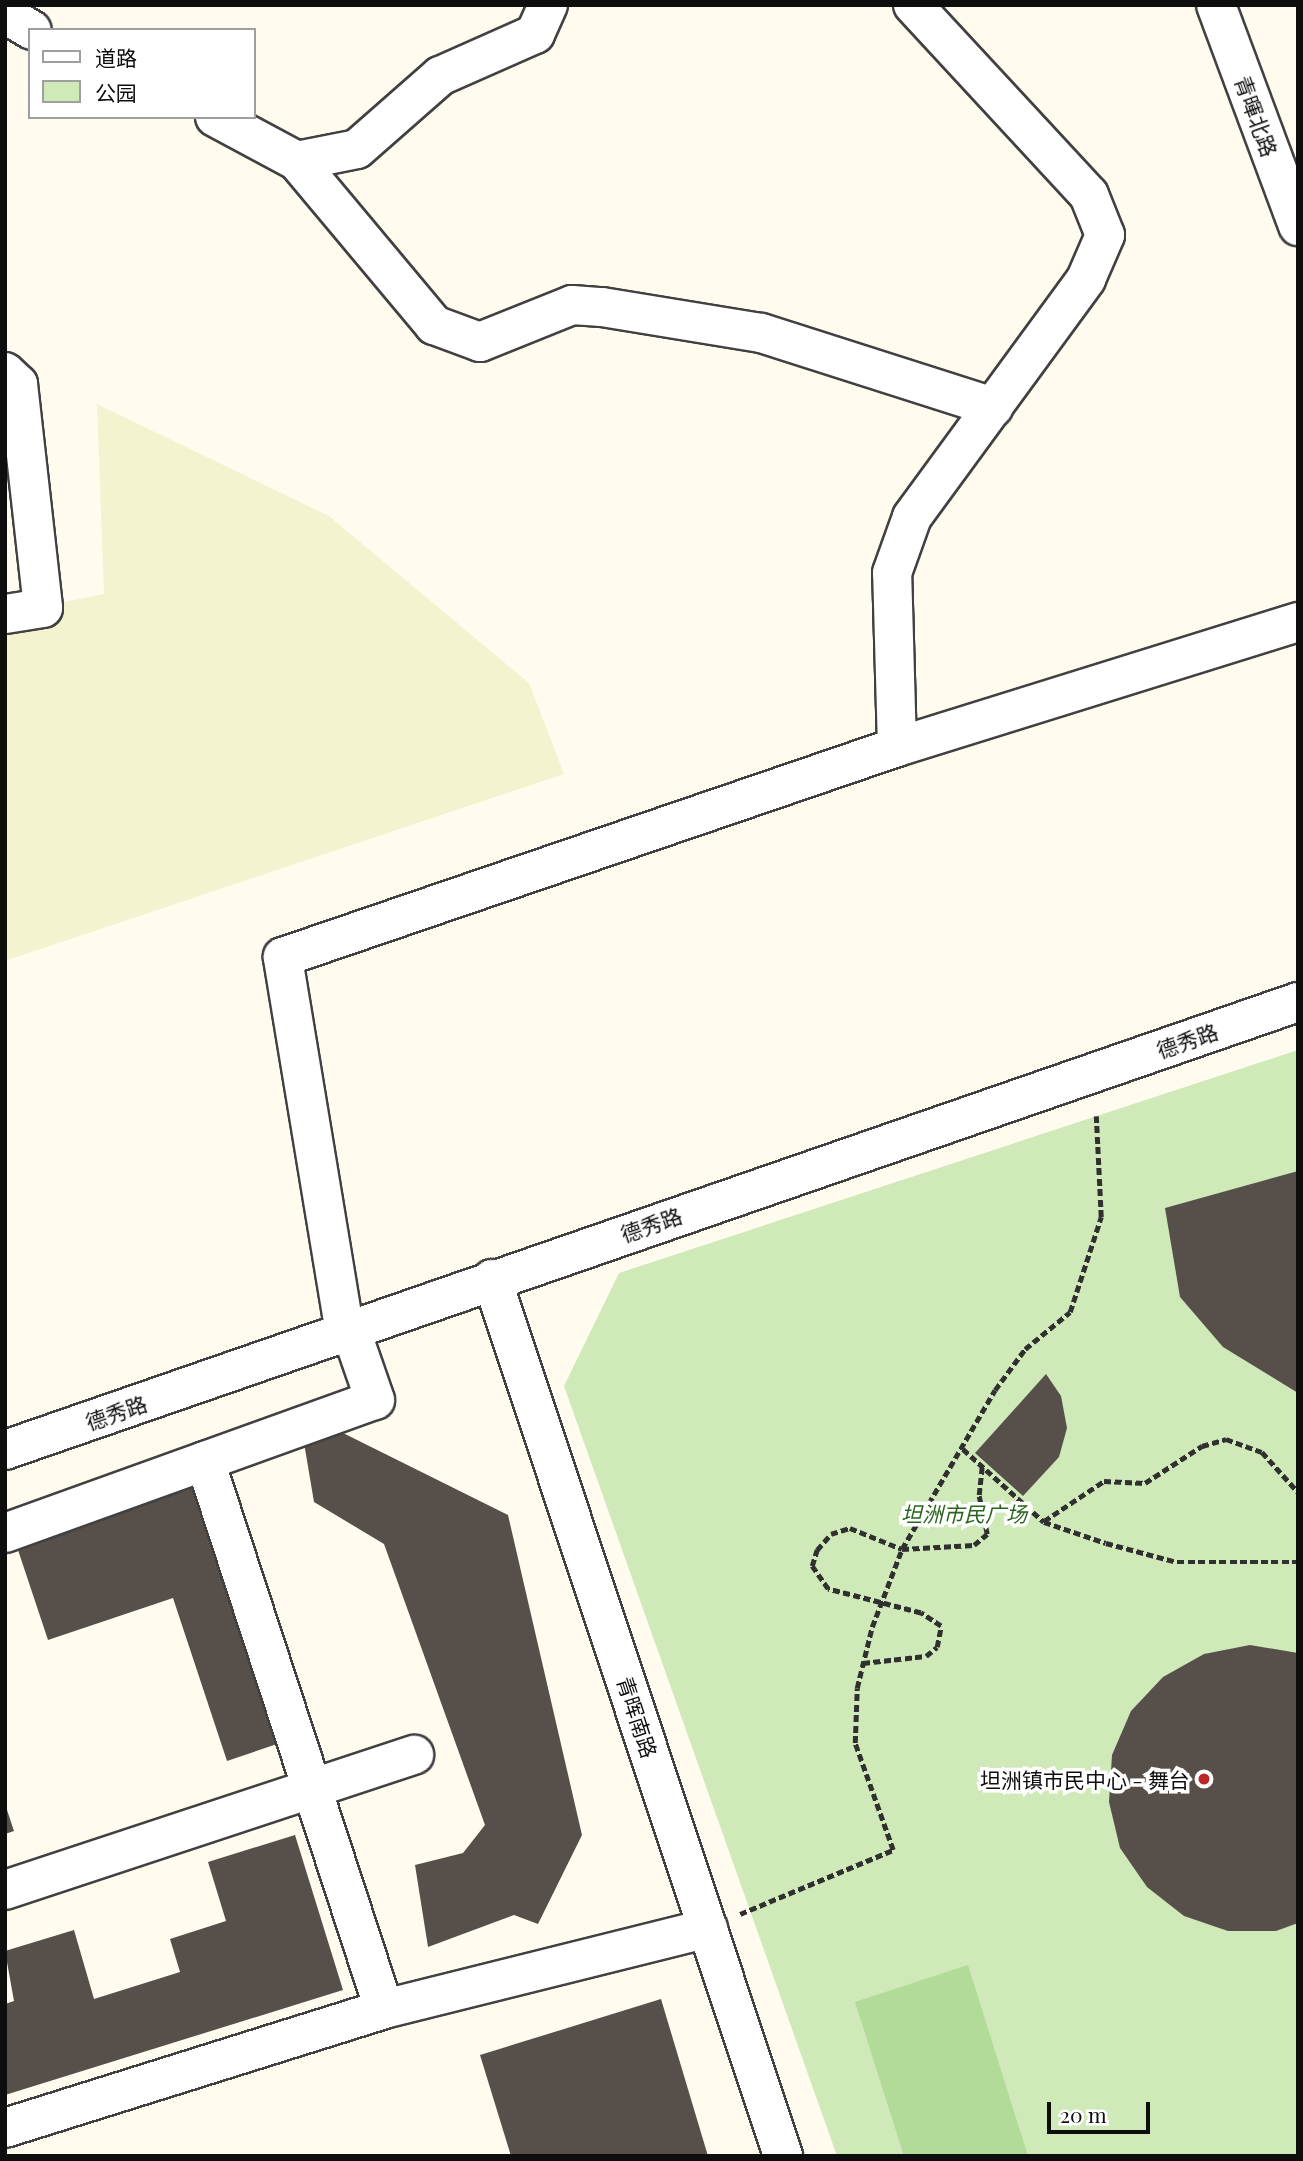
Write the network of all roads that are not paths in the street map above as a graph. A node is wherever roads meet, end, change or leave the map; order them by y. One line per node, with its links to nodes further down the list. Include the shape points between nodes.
1 (548, 5): 7 (street, via 536,34 440,76 357,149)
2 (913, 5): 10 (street, via 1089,195 1105,235 1086,279)
3 (1216, 5): 8 (street, 青暉北路)
4 (5, 14): 5 (street)
5 (29, 28)
6 (219, 119): 7 (street)
7 (297, 161): 10 (street, via 434,325 481,342 572,305 602,307 761,333)
8 (1298, 226)
9 (5, 372): 11 (street, via 18,384 43,608)
10 (993, 407): 13 (street, via 912,517 892,573)
11 (5, 614)
12 (1298, 622): 13 (street)
13 (897, 747): 16 (street, via 284,957)
14 (1298, 1002): 15 (street, 德秀路)
15 (492, 1279): 16 (street, 德秀路); 23 (street, 青晖南路)
16 (348, 1331): 17 (street, 德秀路); 18 (street, via 375,1400)
17 (5, 1450)
18 (205, 1461): 19 (street); 21 (street)
19 (5, 1533)
20 (414, 1755): 21 (street)
21 (312, 1788): 22 (street); 24 (street)
22 (5, 1890)
23 (708, 1928): 24 (street); 26 (street, 青晖南路)
24 (383, 2009): 25 (street)
25 (5, 2127)
26 (783, 2156)

